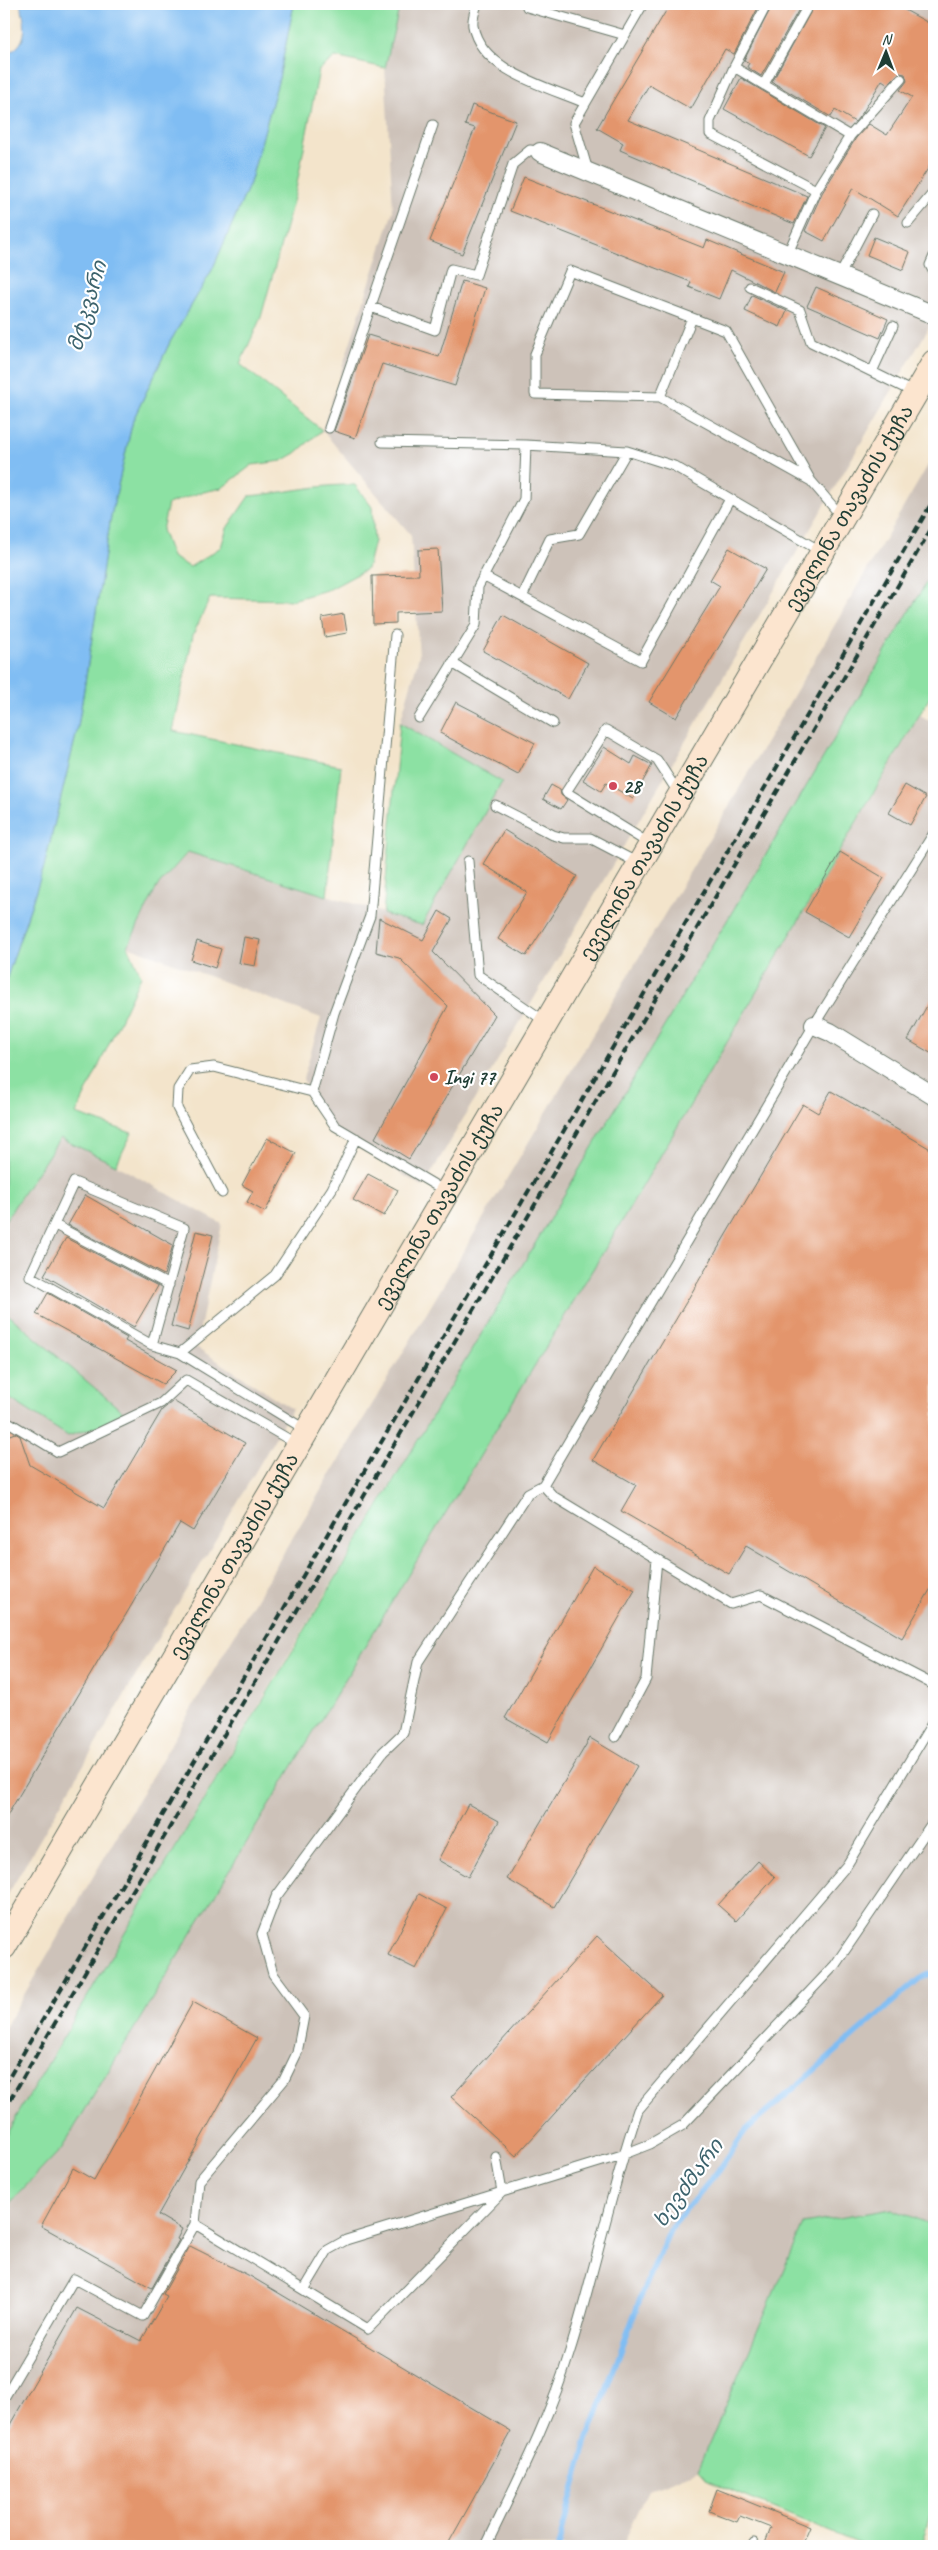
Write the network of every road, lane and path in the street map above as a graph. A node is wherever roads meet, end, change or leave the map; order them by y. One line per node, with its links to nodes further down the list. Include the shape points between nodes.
1 (477, 4): 12 (lane, via 472,25 482,49 499,66)
2 (528, 4): 8 (lane, via 527,8)
3 (643, 4): 8 (lane)
4 (767, 4): 9 (lane)
5 (809, 4): 11 (lane)
6 (926, 4): 7 (lane)
7 (934, 8)
8 (625, 35): 12 (lane)
9 (734, 67): 11 (lane); 17 (lane, via 710,121 710,134 714,139)
10 (901, 79): 14 (lane)
11 (764, 84): 14 (lane)
12 (585, 103): 16 (lane, via 574,122)
13 (433, 125): 26 (lane)
14 (850, 136): 17 (lane)
15 (540, 152): 16 (street); 26 (lane, via 530,150 513,164 476,275 452,269 435,330)
16 (588, 172): 21 (street)
17 (816, 190): 21 (lane)
18 (934, 192): 20 (lane)
19 (872, 214): 24 (lane)
20 (908, 223)
21 (788, 253): 24 (street)
22 (934, 256): 23 (lane, via 930,265)
23 (934, 273)
24 (840, 275): 27 (street)
25 (750, 287): 31 (lane, via 800,310 812,342)
26 (371, 307): 34 (lane)
27 (934, 315)
28 (692, 318): 33 (lane); 33 (lane, via 570,271 535,354 535,394); 38 (lane, via 726,331)
29 (893, 326): 31 (lane)
30 (934, 362): 32 (main road, ეველინა თავაძის ქუჩა)
31 (872, 372): 32 (lane)
32 (916, 393): 40 (main road, ეველინა თავაძის ქუჩა)
33 (660, 397): 38 (lane)
34 (329, 428)
35 (382, 442): 36 (lane)
36 (526, 445): 37 (lane); 42 (lane, via 524,499)
37 (626, 450): 39 (lane, via 674,466); 43 (lane, via 579,534 550,540)
38 (811, 481): 40 (lane)
39 (730, 499): 41 (lane); 43 (lane, via 641,660)
40 (842, 517): 41 (main road, ეველინა თავაძის ქუჩა)
41 (822, 552): 48 (main road, ეველინა თავაძის ქუჩა)
42 (484, 576): 43 (lane); 45 (lane, via 478,587 476,625)
43 (522, 597)
44 (395, 635): 55 (lane, via 370,916 334,1013)
45 (452, 663): 46 (lane); 47 (lane)
46 (418, 718)
47 (553, 723)
48 (680, 794): 51 (main road, ეველინა თავაძის ქუჩა); 51 (lane, via 657,760 606,730 566,792)
49 (495, 805): 51 (lane, via 553,835 590,838)
50 (934, 833): 54 (lane)
51 (644, 854): 53 (main road, ეველინა თავაძის ქუჩა)
52 (468, 861): 53 (lane, via 478,975)
53 (546, 1022): 58 (main road, ეველინა თავაძის ქუჩა)
54 (814, 1025): 56 (street); 66 (lane)
55 (312, 1092): 57 (lane, via 335,1126); 59 (lane, via 214,1067 190,1070 178,1089 177,1108)
56 (934, 1096)
57 (356, 1138): 58 (lane); 63 (lane, via 332,1189 275,1275)
58 (446, 1192): 65 (main road, ეველინა თავაძის ქუჩა)
59 (222, 1193)
60 (55, 1225): 61 (lane); 61 (lane, via 74,1182 184,1228); 62 (lane, via 30,1276)
61 (169, 1285): 62 (lane)
62 (152, 1345): 63 (lane)
63 (180, 1354): 65 (lane)
64 (6, 1422): 65 (lane, via 58,1452 162,1403 186,1380)
65 (302, 1437): 72 (main road, ეველინა თავაძის ქუჩა)
66 (543, 1486): 67 (lane, via 553,1496); 76 (lane, via 528,1493 418,1662 403,1733 383,1752 276,1897 262,1934 274,1974 304,2016 298,2053 284,2080 199,2181)
67 (657, 1559): 68 (lane, via 731,1604 761,1595); 70 (lane, via 646,1679)
68 (934, 1685)
69 (934, 1720): 73 (lane, via 847,1865 638,2110)
70 (615, 1737)
71 (934, 1820): 73 (lane, via 845,1952 820,1982 683,2125)
72 (4, 1946)
73 (622, 2155): 75 (lane); 79 (lane, via 570,2352 536,2439)
74 (496, 2157): 75 (lane)
75 (502, 2192): 77 (lane, via 346,2240 328,2250); 77 (lane, via 368,2329)
76 (195, 2224): 77 (lane); 78 (lane, via 143,2316 74,2279)
77 (304, 2290)
78 (4, 2398)
79 (486, 2546)

